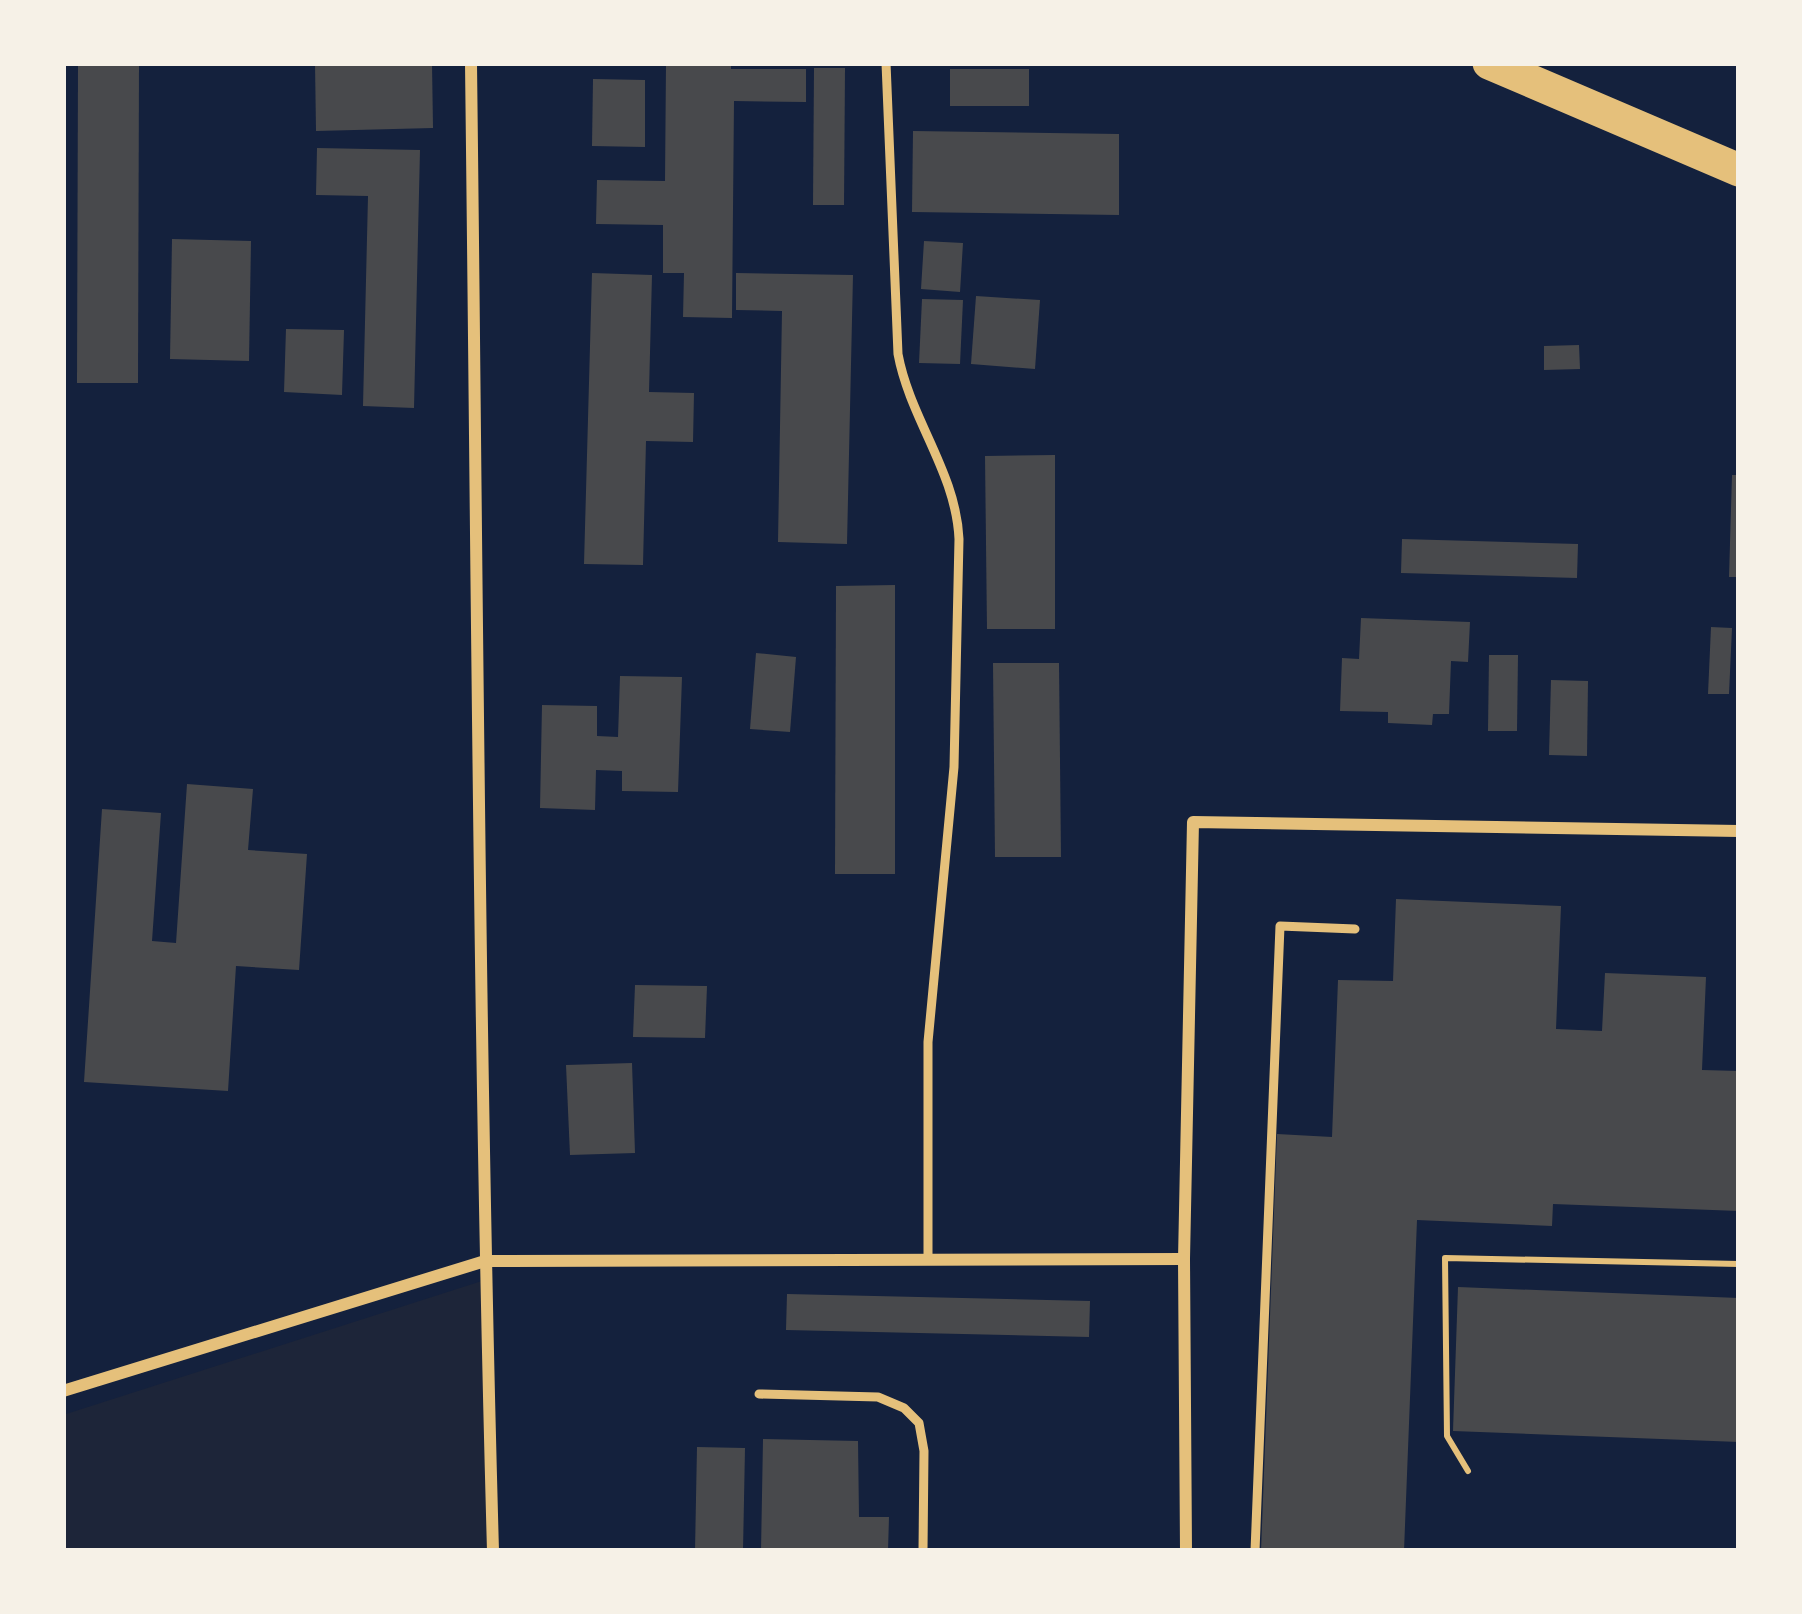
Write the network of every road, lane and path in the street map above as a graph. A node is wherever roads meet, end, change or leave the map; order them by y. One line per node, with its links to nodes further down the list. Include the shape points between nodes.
1 (471, 63): 9 (street)
2 (886, 63): 7 (lane, via 898,354 958,512 959,539 954,767 928,1042)
3 (1489, 63): 4 (highway)
4 (1739, 170)
5 (1739, 831): 8 (street, via 1193,822)
6 (1355, 929): 17 (lane, via 1280,926)
7 (928, 1258): 8 (street); 9 (street)
8 (1184, 1259): 16 (street)
9 (485, 1261): 11 (street); 14 (street)
10 (1739, 1264): 13 (path, via 1445,1258 1447,1436)
11 (63, 1391)
12 (759, 1394): 15 (lane, via 878,1396 904,1408 920,1424 924,1451)
13 (1468, 1471)
14 (493, 1551)
15 (922, 1551)
16 (1186, 1551)
17 (1255, 1551)

